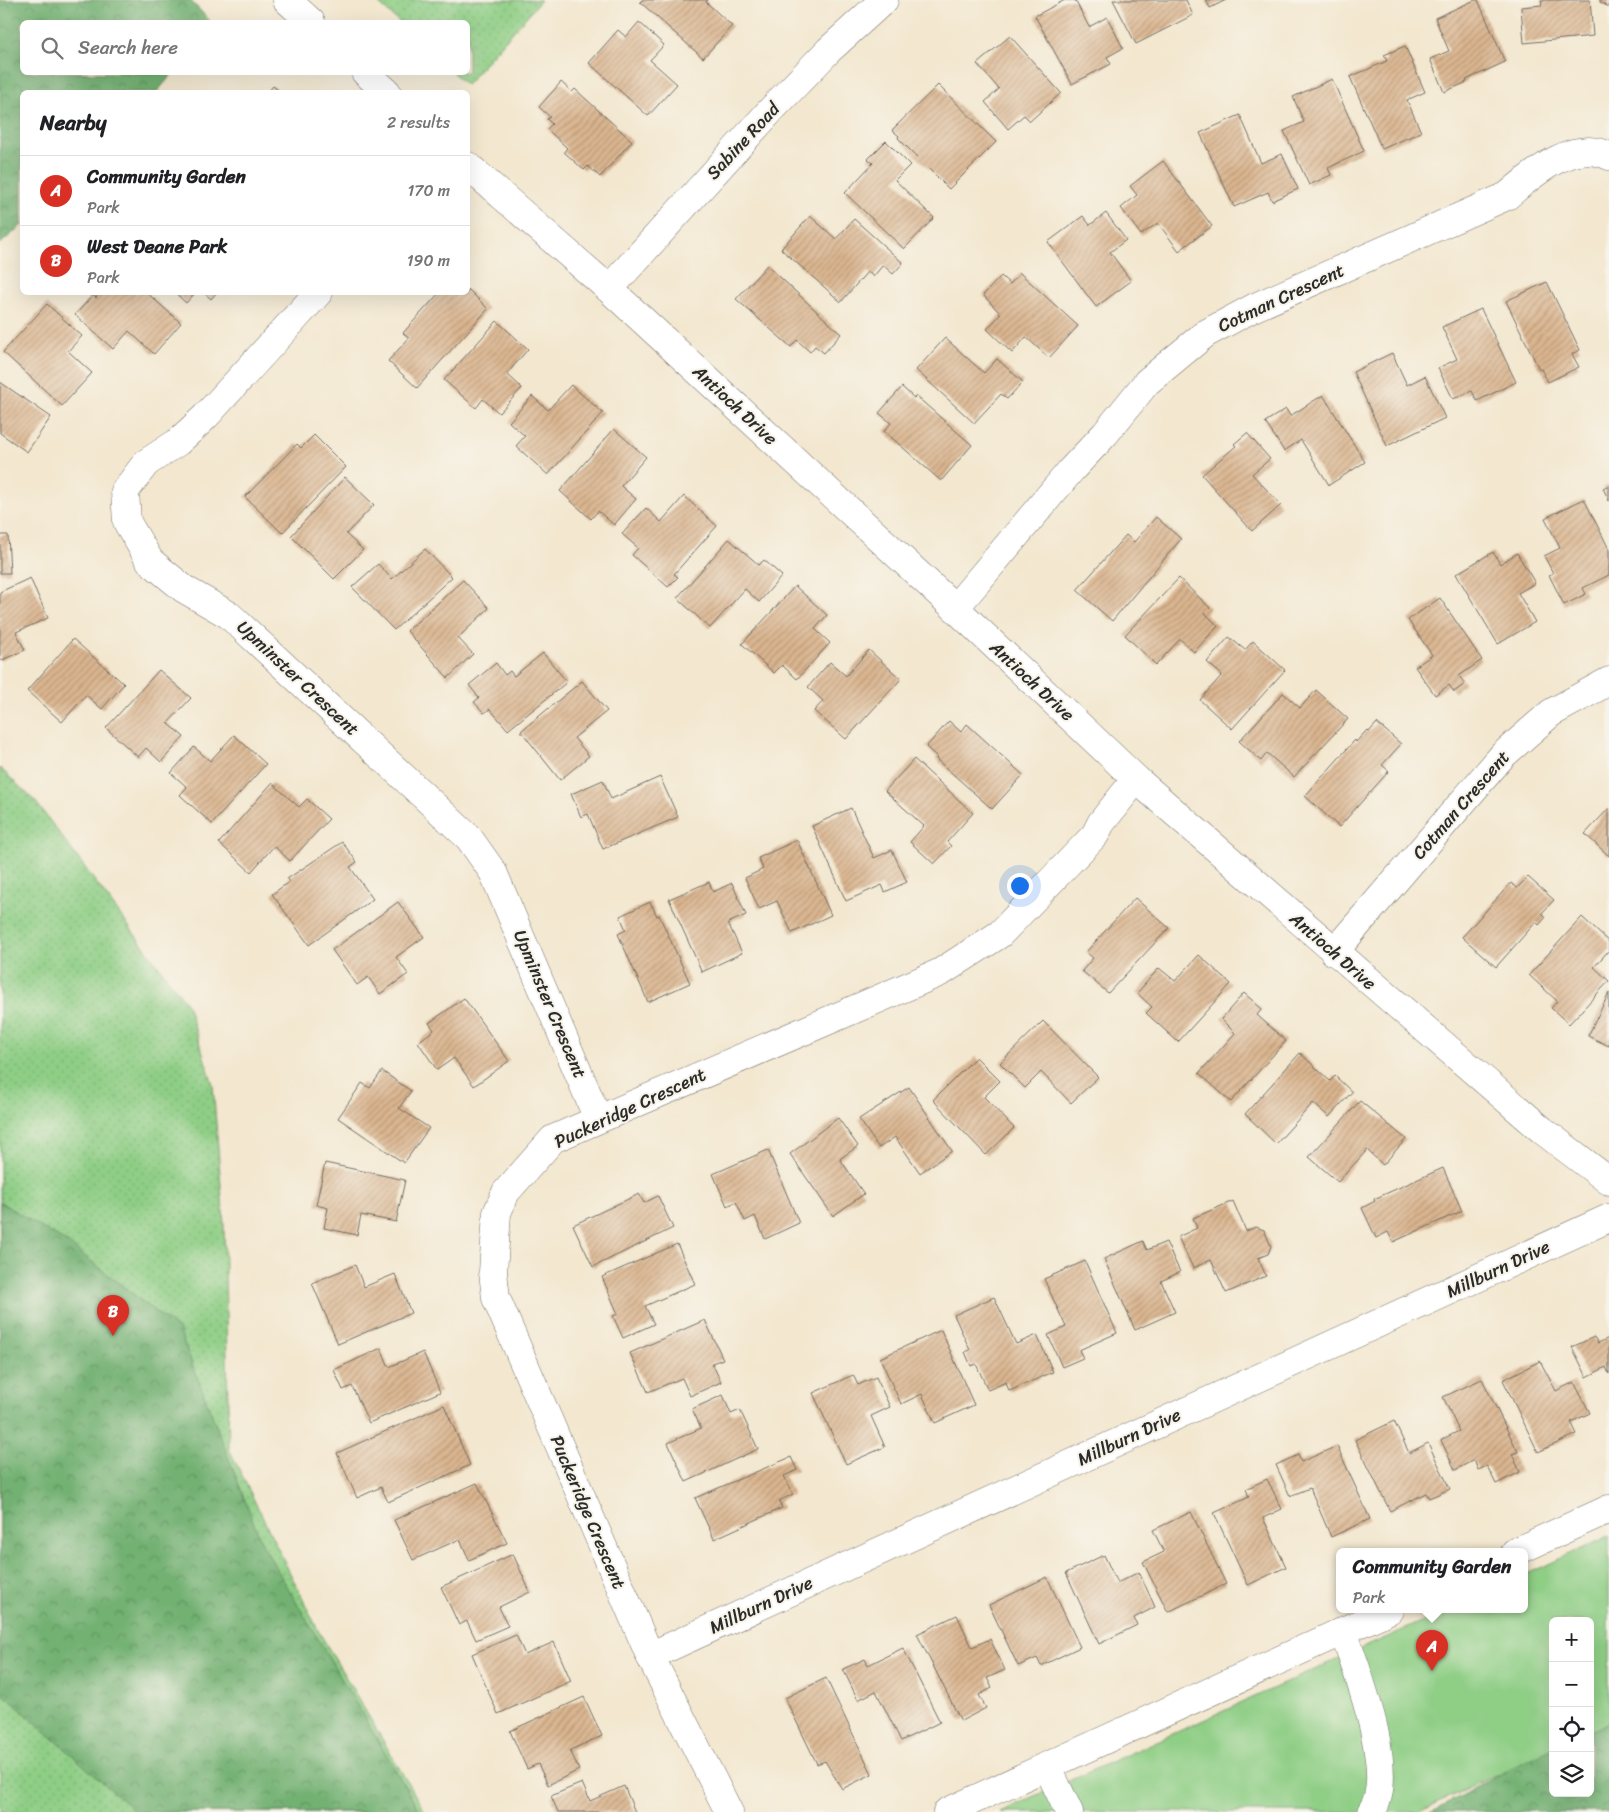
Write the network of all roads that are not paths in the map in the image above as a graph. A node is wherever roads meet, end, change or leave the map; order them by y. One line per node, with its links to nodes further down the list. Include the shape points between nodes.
1 (287, 0): 3 (street)
2 (884, 0): 8 (street, Sabine Road, via 829,50 772,109)
3 (310, 20)
4 (369, 75): 5 (street)
5 (385, 90)
6 (1609, 156): 10 (street, Cotman Crescent, via 1597,150 1576,152 1536,172 1507,196 1255,307 1205,334 1147,382)
7 (470, 168): 8 (street, Antioch Drive)
8 (609, 289): 10 (street, Antioch Drive)
9 (316, 295): 14 (street, Upminster Crescent, via 205,417 178,442 146,462 125,491 127,522 150,560 184,588 229,615 469,838 493,872)
10 (955, 608): 12 (street, Antioch Drive)
11 (1609, 681): 13 (street, Cotman Crescent, via 1551,713 1503,755)
12 (1136, 779): 13 (street, Antioch Drive); 14 (street, Puckeridge Crescent, via 1095,835 1000,934 941,972)
13 (1334, 952): 15 (street, Antioch Drive, via 1542,1130)
14 (598, 1119): 21 (street, Puckeridge Crescent, via 553,1139 506,1192 497,1214 493,1272 496,1298 510,1333)
15 (1609, 1181)
16 (1609, 1218): 21 (street, Millburn Drive)
17 (1609, 1509): 18 (street)
18 (1524, 1548)
19 (1382, 1613): 20 (street)
20 (1343, 1631): 22 (street); 26 (street, via 1368,1705 1377,1746 1380,1791)
21 (650, 1656): 23 (street, Puckeridge Crescent)
22 (1047, 1766): 24 (street); 25 (street)
23 (729, 1812)
24 (947, 1812)
25 (1068, 1812)
26 (1371, 1812)

